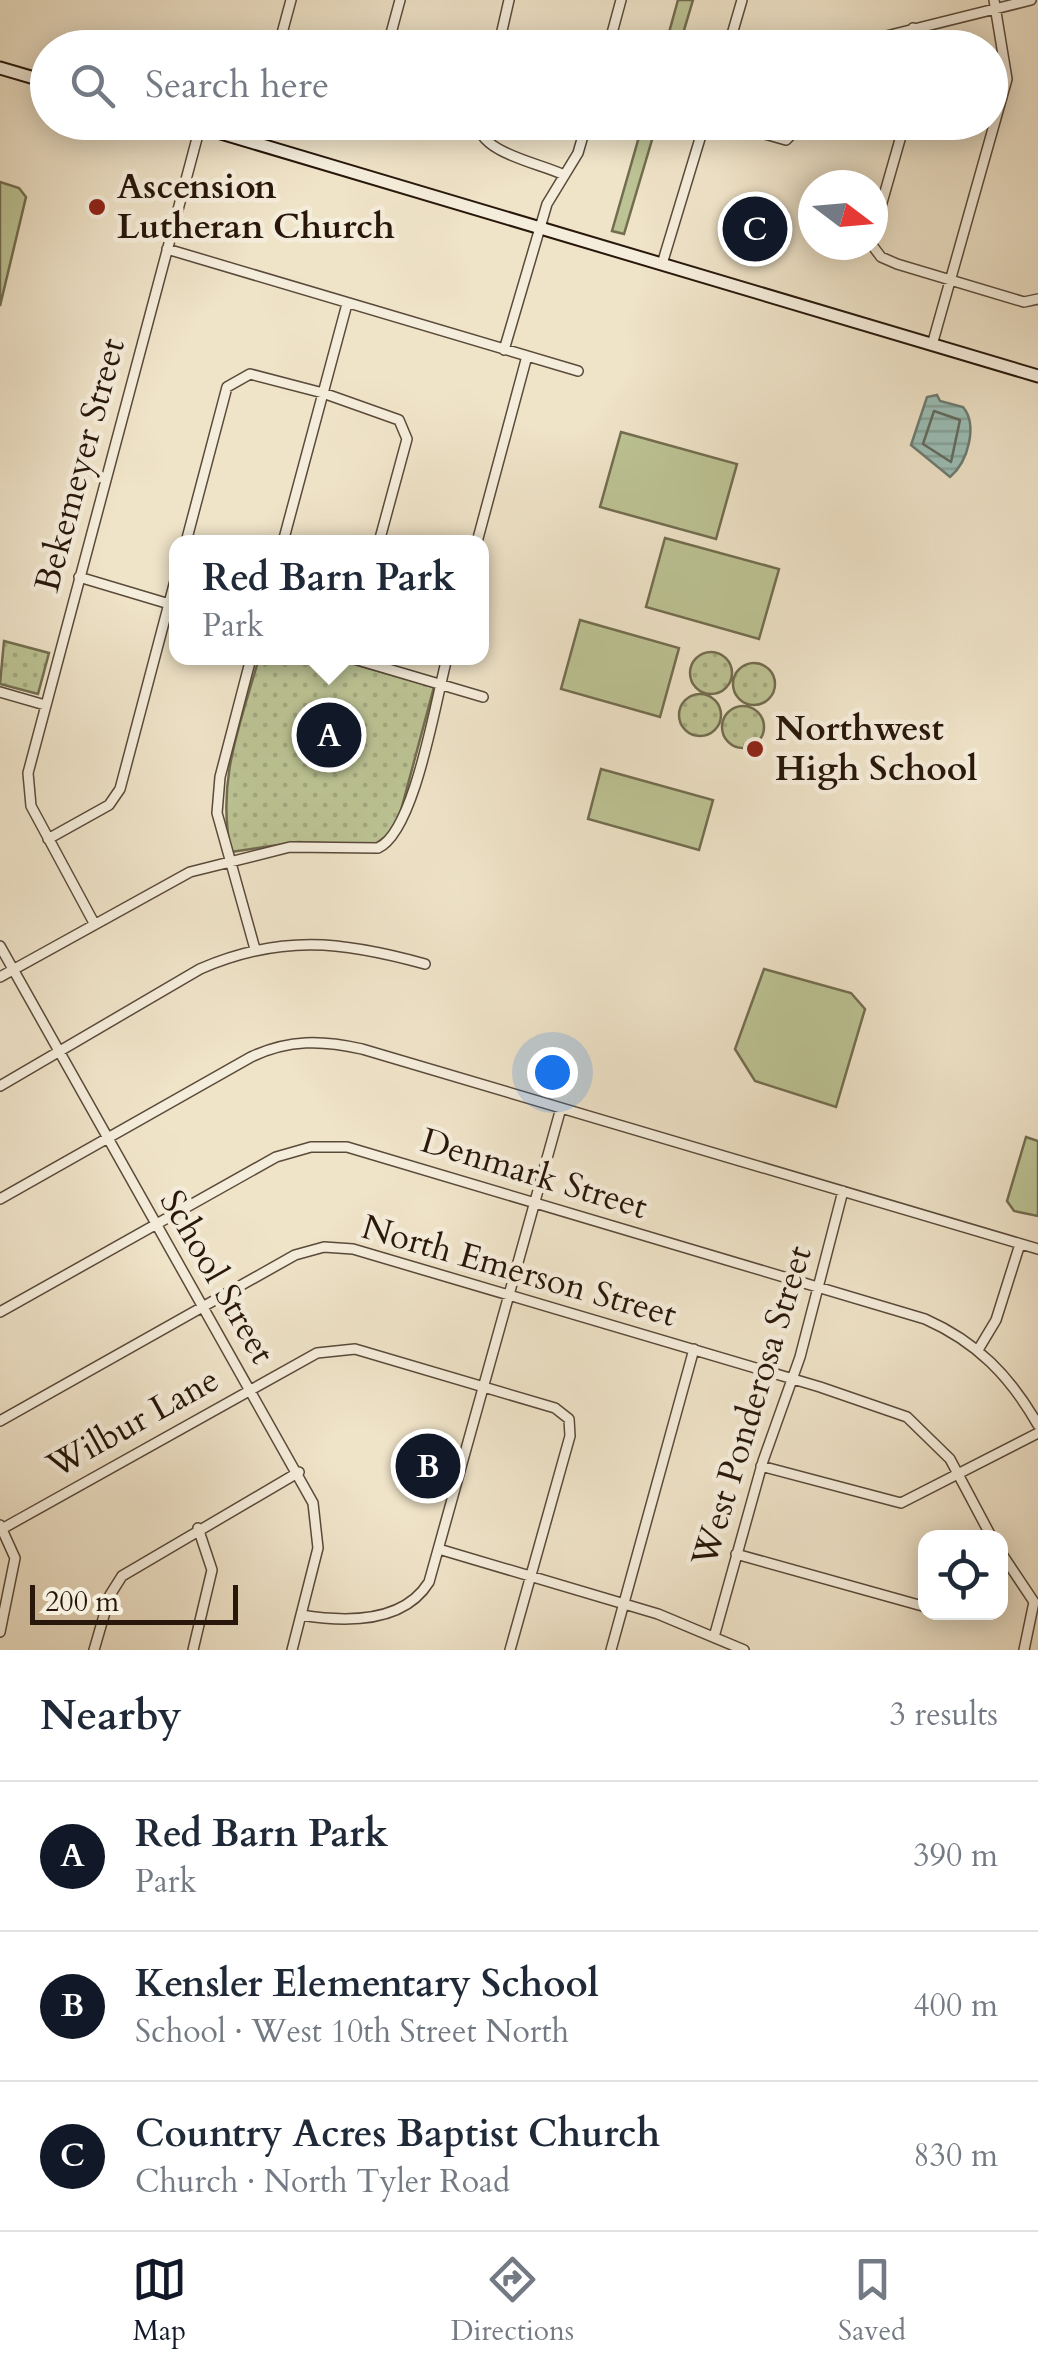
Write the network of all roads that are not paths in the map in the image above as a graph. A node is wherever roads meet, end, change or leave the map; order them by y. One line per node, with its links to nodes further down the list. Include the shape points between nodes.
1 (290, 0): 9 (street)
2 (400, 0): 10 (street)
3 (509, 0): 11 (street)
4 (621, 0): 12 (street)
5 (742, 0): 13 (street)
6 (1031, 0): 7 (street)
7 (995, 4): 8 (street); 15 (street)
8 (913, 28): 14 (street)
9 (282, 30)
10 (391, 30)
11 (502, 30)
12 (613, 30)
13 (733, 30)
14 (906, 30)
15 (999, 30)
16 (0, 68): 17 (main road)
17 (30, 77)
18 (197, 140): 29 (street, Bekemeyer Street)
19 (242, 140): 25 (main road)
20 (483, 140): 26 (street)
21 (579, 140): 26 (street)
22 (700, 140): 31 (street)
23 (900, 140): 27 (street)
24 (990, 140): 32 (street)
25 (249, 142): 28 (main road)
26 (564, 175): 28 (street)
27 (888, 182)
28 (539, 228): 31 (main road); 36 (street)
29 (166, 249): 34 (street); 45 (street, Bekemeyer Street)
30 (888, 259): 32 (street)
31 (662, 264): 35 (main road)
32 (950, 280): 33 (street, via 1024,302); 35 (street)
33 (1038, 299)
34 (347, 304): 36 (street); 40 (street)
35 (932, 344): 39 (main road)
36 (504, 350): 37 (street)
37 (527, 356): 38 (street); 44 (street)
38 (578, 371)
39 (1038, 376)
40 (324, 393): 41 (street, via 250,374 227,388); 42 (street); 43 (street, via 392,415 407,434)
41 (188, 535)
42 (284, 535)
43 (381, 535)
44 (478, 535)
45 (79, 577): 46 (street); 54 (street, Bekemeyer Street)
46 (169, 604)
47 (169, 619): 55 (street, via 116,798)
48 (249, 665): 56 (street, via 220,777 216,813)
49 (375, 665): 51 (street)
50 (445, 665): 51 (street)
51 (440, 684): 53 (street); 56 (street, via 402,825 389,843 290,847)
52 (0, 692): 54 (street)
53 (484, 697)
54 (45, 705): 55 (street, Bekemeyer Street, via 27,784)
55 (48, 840): 57 (street, Bekemeyer Street)
56 (227, 860): 57 (street); 59 (street)
57 (94, 923): 61 (street)
58 (0, 946): 61 (street, School Street)
59 (255, 949): 60 (street, via 324,943); 63 (street, via 200,970)
60 (425, 964)
61 (13, 969): 62 (street); 63 (street, School Street)
62 (0, 977)
63 (60, 1052): 64 (street); 66 (street, School Street)
64 (0, 1086)
65 (561, 1108): 66 (street, via 362,1050 302,1042 251,1057); 67 (street); 69 (street)
66 (108, 1138): 68 (street); 70 (street, School Street)
67 (843, 1192): 71 (street); 73 (street, West Ponderosa Street)
68 (0, 1199)
69 (536, 1202): 70 (street, Denmark Street, via 347,1147 311,1147 276,1157); 73 (street, Denmark Street); 74 (street)
70 (155, 1225): 75 (street, School Street); 76 (street, Denmark Street)
71 (1020, 1244): 72 (street); 78 (street, via 996,1320)
72 (1038, 1249)
73 (818, 1286): 78 (street, Denmark Street, via 925,1318); 79 (street, West Ponderosa Street)
74 (510, 1295): 75 (street, North Emerson Street, via 353,1249 324,1247 295,1255); 77 (street, North Emerson Street); 80 (street)
75 (201, 1306): 81 (street, School Street); 82 (street, North Emerson Street)
76 (0, 1312)
77 (694, 1349): 79 (street, North Emerson Street); 95 (street)
78 (978, 1350): 83 (street, Denmark Street, via 1010,1380)
79 (793, 1379): 85 (street, West Ponderosa Street); 87 (street, North Emerson Street, via 907,1417 938,1444)
80 (485, 1386): 81 (street, Wilbur Lane, via 344,1348 316,1353); 91 (street); 94 (street, Wilbur Lane, via 564,1412 572,1426)
81 (249, 1389): 86 (street, School Street); 88 (street, Wilbur Lane)
82 (0, 1421)
83 (1038, 1425)
84 (1038, 1433): 87 (street)
85 (761, 1466): 87 (street, via 901,1503); 92 (street, West Ponderosa Street)
86 (299, 1472): 89 (street); 97 (street, School Street, via 319,1539)
87 (960, 1476): 90 (street, North Emerson Street)
88 (1, 1528): 98 (street, via 15,1566)
89 (198, 1528): 100 (street, via 122,1576); 101 (street, via 212,1570)
90 (988, 1530)
91 (442, 1550): 94 (street); 97 (street, via 424,1591 403,1607 338,1621)
92 (736, 1554): 96 (street); 99 (street, West Ponderosa Street)
93 (1008, 1563): 106 (street, via 1034,1602)
94 (531, 1575): 95 (street); 103 (street)
95 (624, 1603): 99 (street); 104 (street)
96 (918, 1605)
97 (301, 1615): 102 (street, School Street)
98 (0, 1632)
99 (714, 1637): 105 (street)
100 (94, 1650)
101 (194, 1650)
102 (292, 1650)
103 (510, 1650)
104 (610, 1650)
105 (744, 1650)
106 (1024, 1650)

